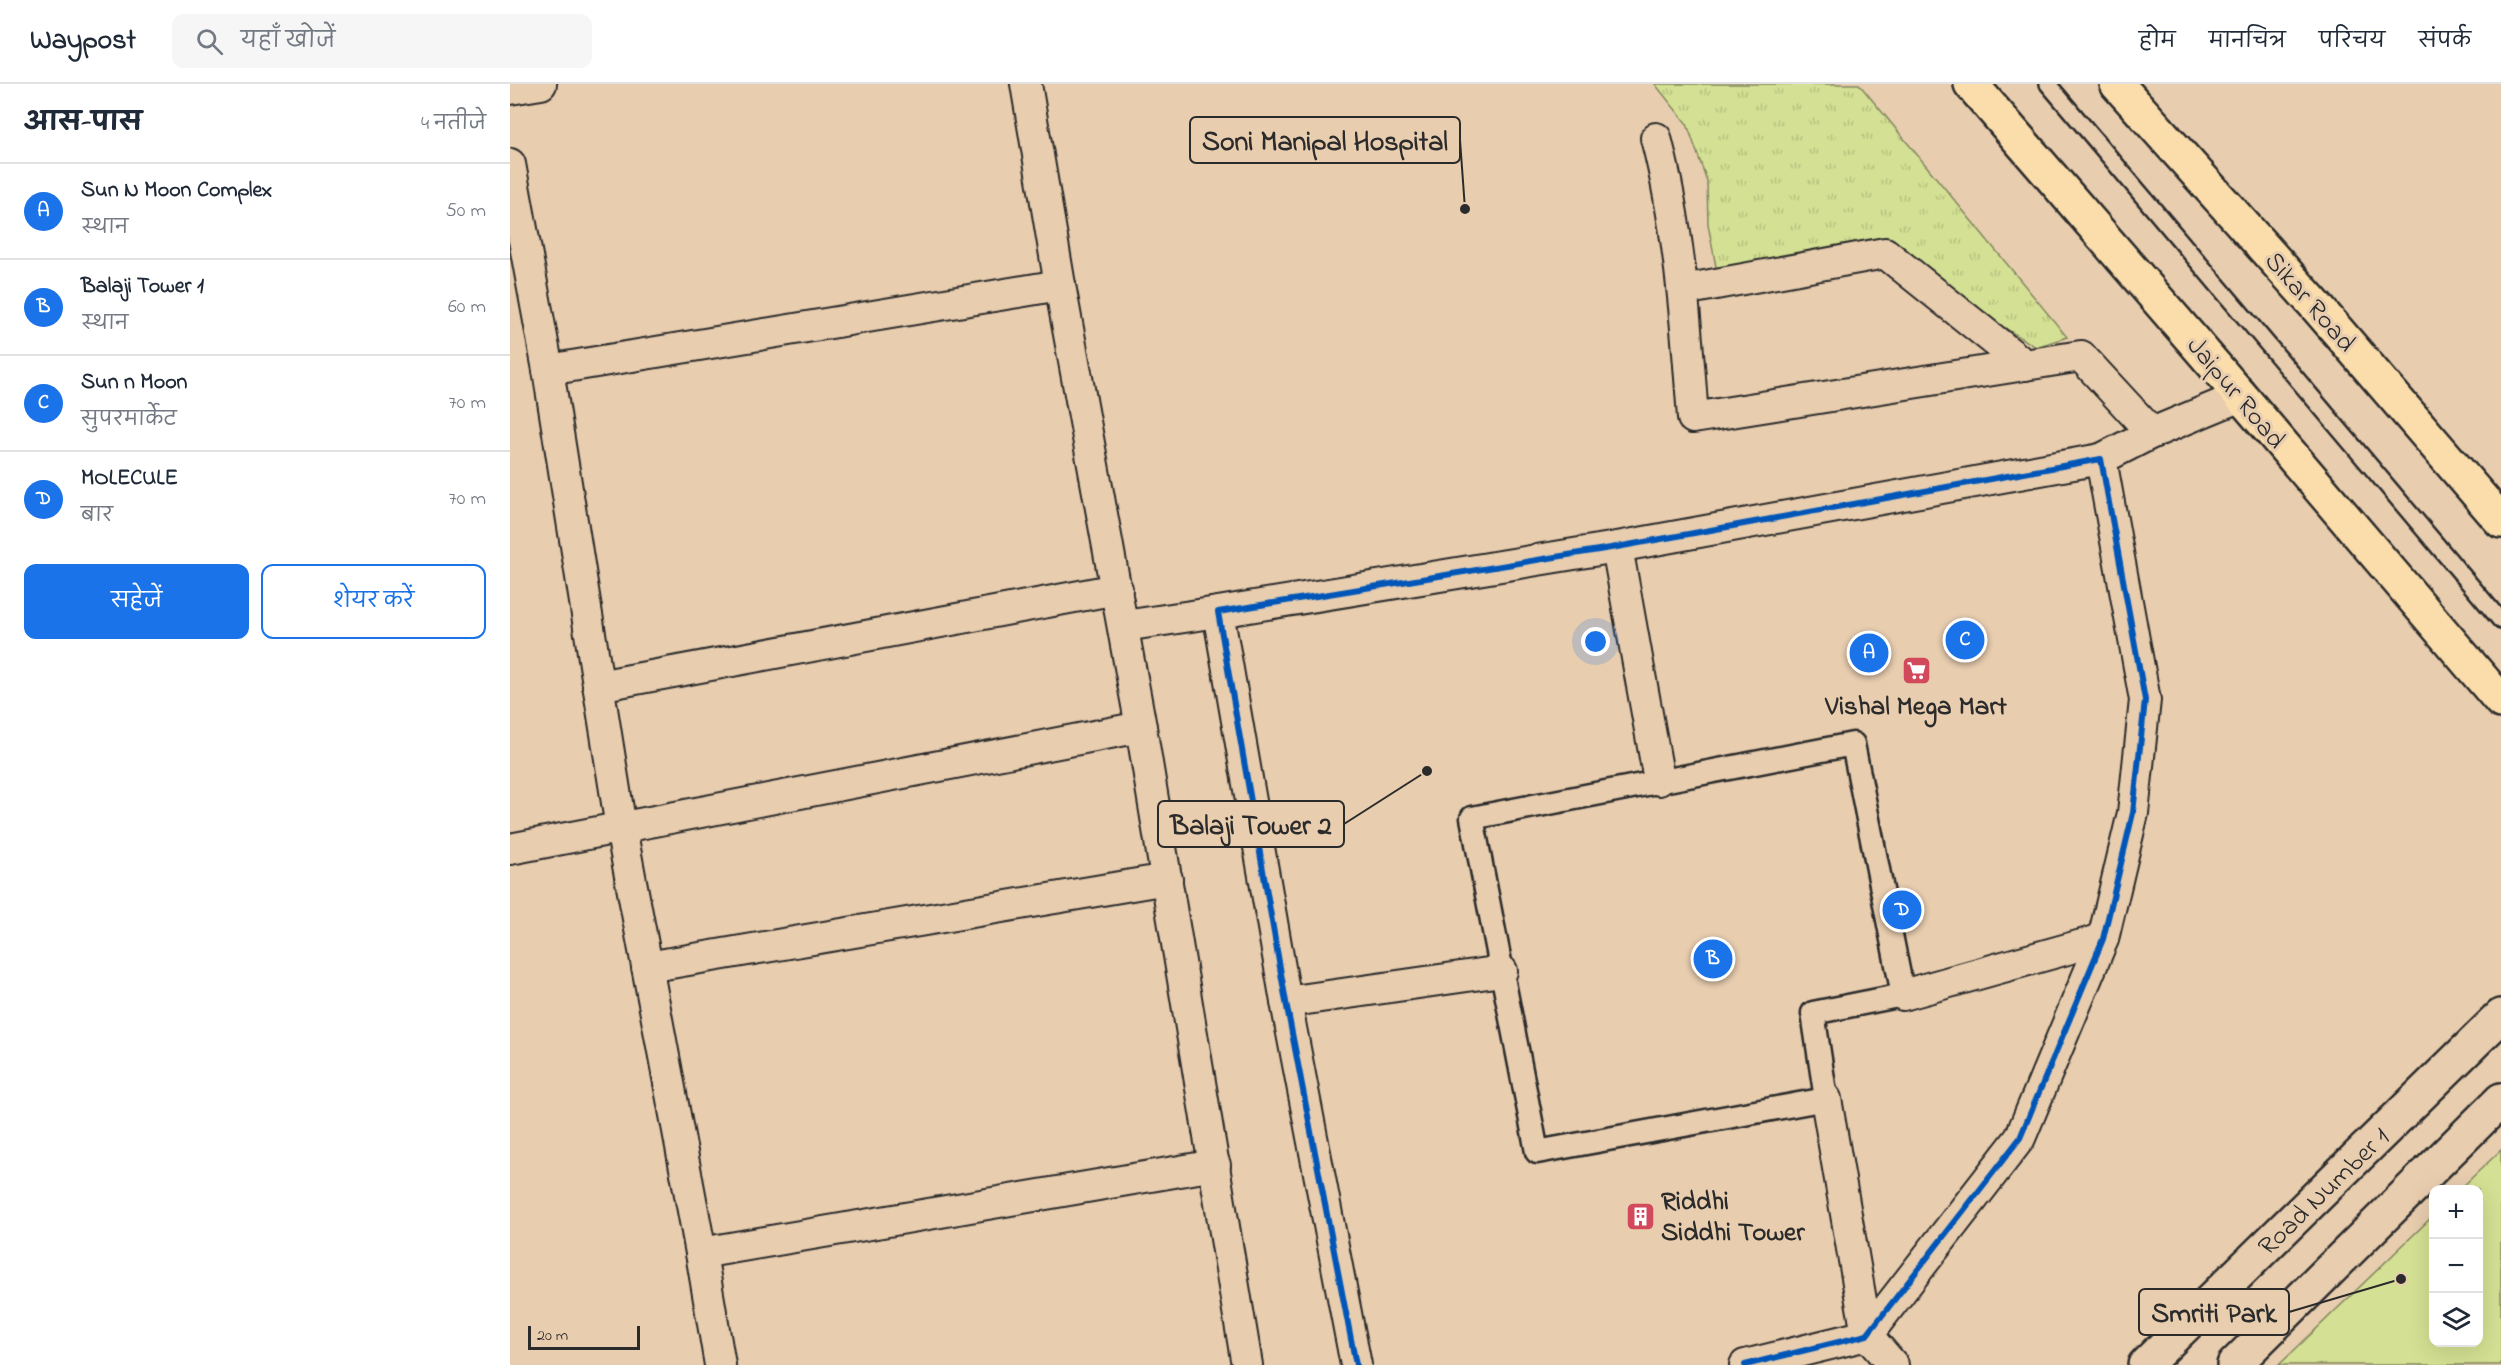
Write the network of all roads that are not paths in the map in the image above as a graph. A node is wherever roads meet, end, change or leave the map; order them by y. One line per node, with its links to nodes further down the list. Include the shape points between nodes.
1 (541, 84): 6 (street)
2 (1026, 84): 9 (street)
3 (1971, 84): 13 (main road, Jaipur Road)
4 (2048, 84): 20 (lane)
5 (2117, 84): 16 (main road, Sikar Road)
6 (510, 89)
7 (1656, 138): 10 (street, via 1668,183)
8 (510, 164): 12 (street)
9 (1060, 285): 12 (street); 18 (street)
10 (1683, 290): 11 (street, via 1885,254); 11 (street, via 1693,418)
11 (2025, 365): 14 (street, via 2080,356)
12 (548, 370): 22 (street)
13 (2241, 396): 14 (street); 23 (main road, Jaipur Road)
14 (2152, 434): 15 (street)
15 (2101, 459): 17 (street); 29 (street, via 2145,700 2133,813)
16 (2501, 521)
17 (1617, 547): 19 (street); 25 (street)
18 (1117, 589): 21 (street); 22 (street)
19 (1218, 612): 21 (street); 33 (street)
20 (2501, 621)
21 (1124, 626): 24 (street)
22 (598, 686): 26 (street)
23 (2501, 701)
24 (1141, 727): 26 (street); 28 (street)
25 (1659, 780): 31 (street, via 1472,818); 32 (street, via 1853,744)
26 (621, 828): 27 (street); 30 (street)
27 (510, 849)
28 (1167, 879): 30 (street); 37 (street)
29 (2103, 939): 32 (street); 39 (street, via 2020,1138)
30 (648, 967): 38 (street)
31 (1502, 971): 33 (street); 35 (street, via 1537,1152)
32 (1903, 995): 35 (street, via 1813,1013)
33 (1286, 1002): 42 (street)
34 (2501, 1016): 45 (street, Road Number 1)
35 (1826, 1099): 39 (street)
36 (2501, 1100): 46 (street)
37 (1215, 1166): 38 (street); 41 (street)
38 (701, 1253): 40 (street)
39 (1867, 1335): 43 (street); 44 (street)
40 (720, 1365)
41 (1247, 1365)
42 (1356, 1365)
43 (1745, 1365)
44 (1893, 1365)
45 (2145, 1365)
46 (2234, 1365)

